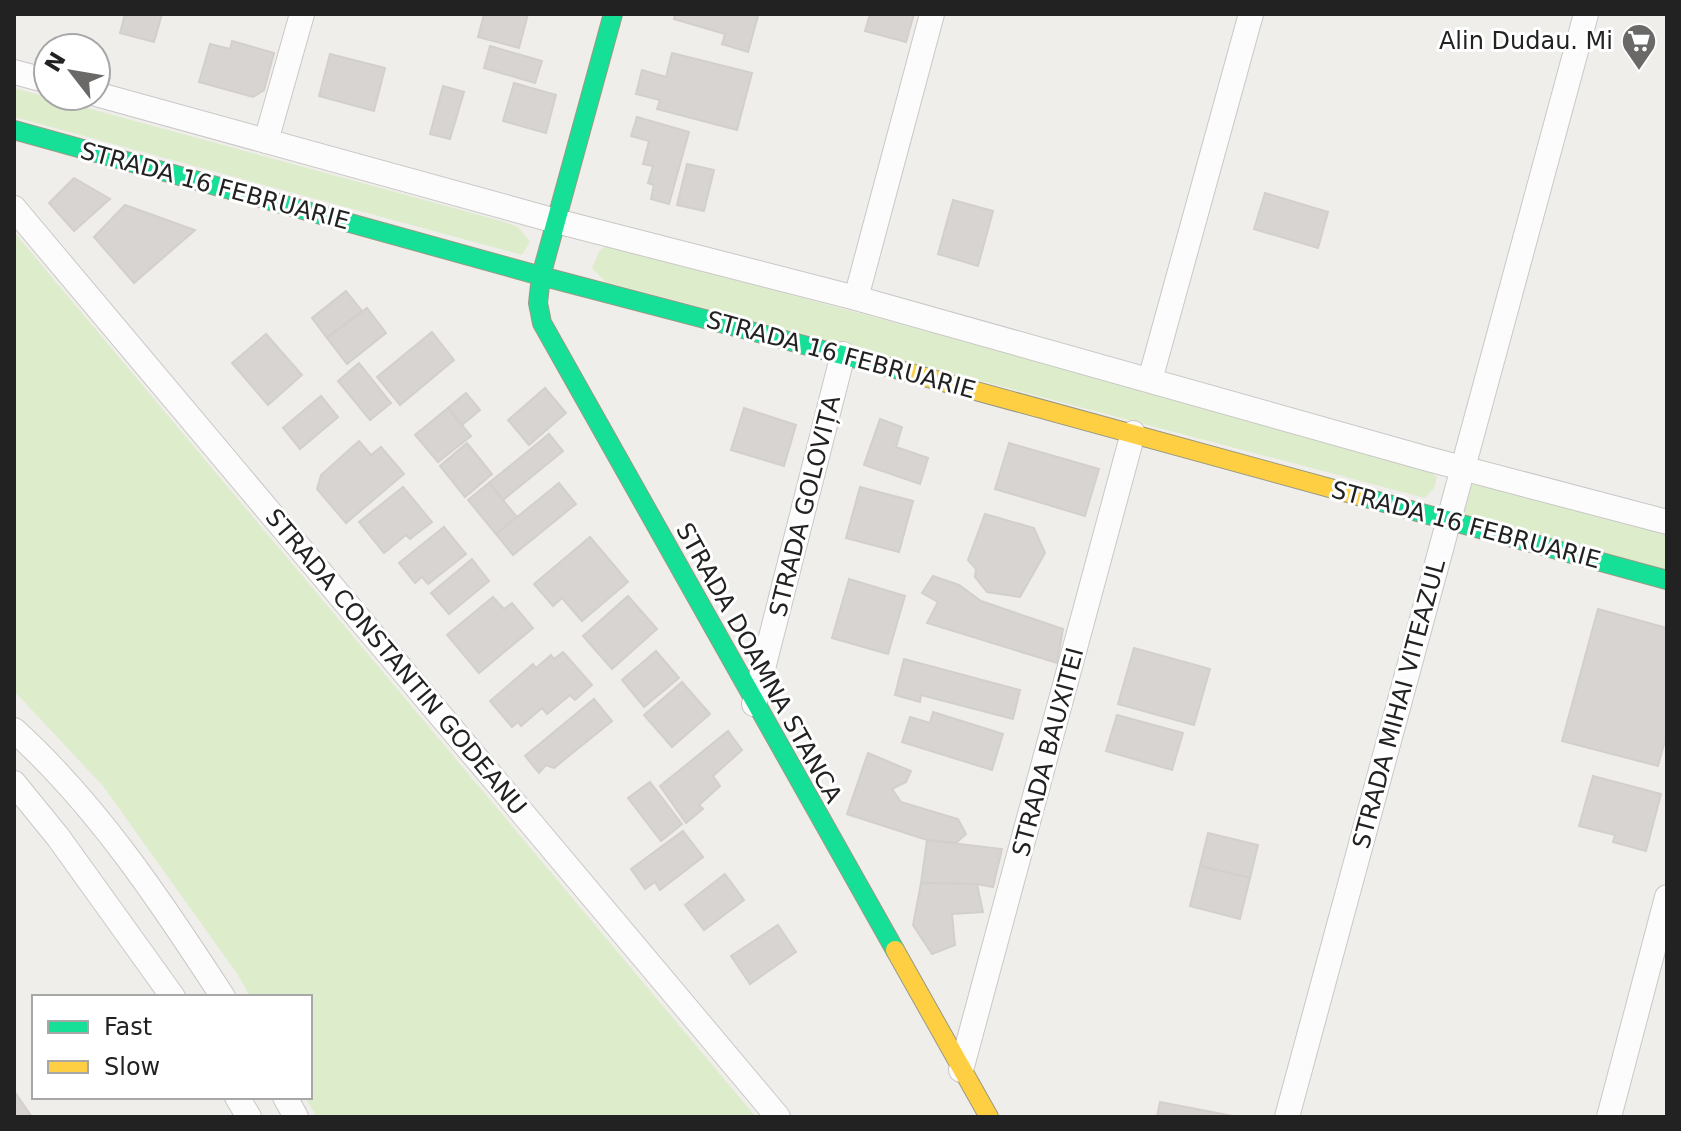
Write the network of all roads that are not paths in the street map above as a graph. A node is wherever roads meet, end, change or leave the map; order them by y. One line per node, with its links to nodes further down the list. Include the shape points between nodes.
1 (302, 14): 8 (street)
2 (613, 14): 10 (street, STRADA DOAMNA STANCA)
3 (932, 14): 12 (street)
4 (1251, 14): 14 (street)
5 (1586, 14): 16 (street, STRADA MIHAI VITEAZUL)
6 (112, 98): 8 (street)
7 (14, 130): 11 (street, STRADA 16 FEBRUARIE)
8 (266, 141): 10 (street)
9 (14, 208): 31 (street, STRADA CONSTANTIN GODEANU)
10 (556, 221): 11 (street, STRADA DOAMNA STANCA); 12 (street)
11 (541, 276): 13 (street, STRADA 16 FEBRUARIE); 20 (street, STRADA DOAMNA STANCA, via 537,297 544,330)
12 (856, 298): 14 (street)
13 (843, 354): 15 (street, STRADA 16 FEBRUARIE); 20 (street, STRADA GOLOVIȚA)
14 (1150, 380): 16 (street)
15 (1133, 433): 17 (street, STRADA 16 FEBRUARIE); 26 (street, STRADA BAUXITEI)
16 (1462, 468): 17 (street, STRADA MIHAI VITEAZUL); 18 (street)
17 (1448, 520): 19 (street, STRADA 16 FEBRUARIE); 33 (street, STRADA MIHAI VITEAZUL)
18 (1667, 522)
19 (1667, 580)
20 (754, 704): 26 (street, STRADA DOAMNA STANCA)
21 (14, 730): 25 (street, via 106,831)
22 (14, 783): 24 (street)
23 (1667, 897): 34 (street)
24 (172, 995)
25 (222, 995)
26 (961, 1070): 32 (street, STRADA DOAMNA STANCA)
27 (238, 1099): 29 (street)
28 (286, 1099): 30 (street)
29 (249, 1117)
30 (296, 1117)
31 (778, 1117)
32 (989, 1117)
33 (1287, 1117)
34 (1609, 1117)

